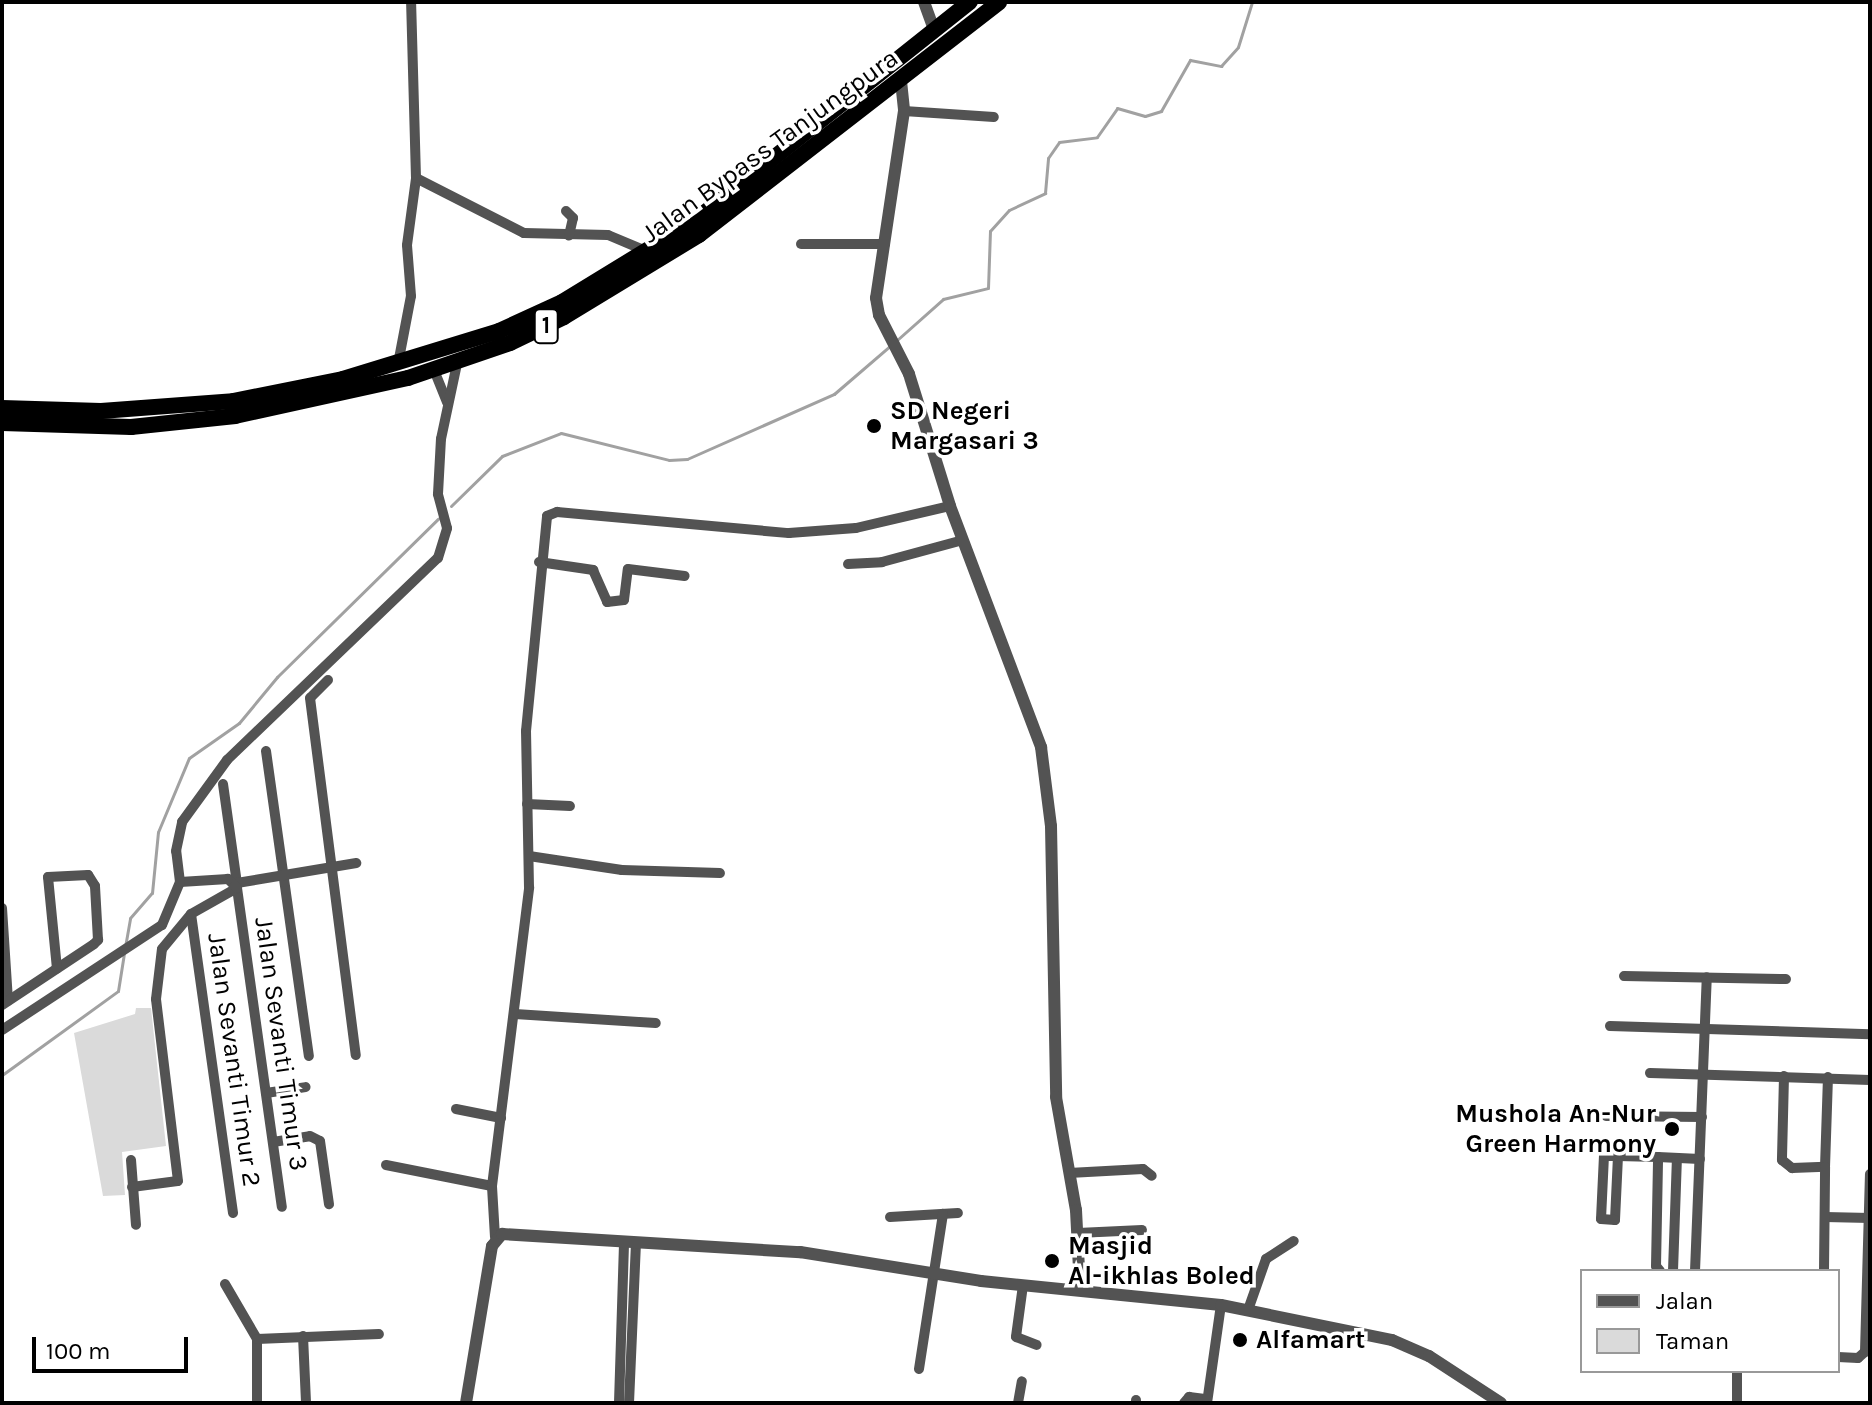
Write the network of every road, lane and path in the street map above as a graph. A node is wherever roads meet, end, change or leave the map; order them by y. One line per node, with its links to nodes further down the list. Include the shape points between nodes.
1 (411, 2): 9 (street)
2 (924, 2): 5 (street)
3 (970, 2): 5 (highway, Jalan Bypass Tanjungpura / 1)
4 (999, 2): 6 (highway, Jalan Bypass Tanjungpura / 1)
5 (934, 30): 14 (highway, Jalan Bypass Tanjungpura / 1, via 693,222)
6 (901, 81): 7 (street); 16 (highway, Jalan Bypass Tanjungpura / 1, via 699,235 564,317)
7 (904, 111): 8 (street); 13 (street)
8 (994, 117)
9 (416, 178): 11 (street, via 501,225 524,233); 15 (street, via 407,245 411,296)
10 (566, 211): 11 (street, via 573,218)
11 (569, 236): 14 (street, via 608,235)
12 (801, 244): 13 (street)
13 (885, 244): 21 (street, via 876,298)
14 (646, 251): 15 (highway, Jalan Bypass Tanjungpura / 1, via 562,302 499,331)
15 (398, 364): 19 (highway, Jalan Bypass Tanjungpura / 1, via 233,401 101,411)
16 (457, 364): 17 (highway, Jalan Bypass Tanjungpura / 1); 18 (street)
17 (434, 370): 18 (street); 20 (highway, Jalan Bypass Tanjungpura / 1, via 235,416 131,427)
18 (447, 402): 36 (street, via 438,486 447,528 438,558 211,777 176,839)
19 (2, 408)
20 (2, 423)
21 (950, 506): 22 (street); 23 (street, via 856,528 789,533 553,512 547,516)
22 (963, 540): 24 (street, via 882,562); 72 (street, via 1041,747 1051,826 1056,1097)
23 (539, 562): 25 (street, via 593,570 607,602 624,600 628,569); 29 (street, via 526,731)
24 (848, 564)
25 (685, 576)
26 (328, 680): 33 (street, via 310,698)
27 (266, 751): 35 (street)
28 (223, 784): 37 (street, Jalan Sevanti Timur 3)
29 (527, 804): 30 (street); 31 (street)
30 (570, 806)
31 (529, 856): 34 (street, via 622,870); 45 (street)
32 (356, 863): 33 (street)
33 (330, 867): 35 (street); 51 (street)
34 (720, 873)
35 (285, 875): 37 (street); 52 (street)
36 (180, 882): 37 (street); 49 (street, via 162,925)
37 (237, 885): 39 (street, via 227,898); 59 (street, Jalan Sevanti Timur 3)
38 (2, 908): 44 (street)
39 (191, 914): 76 (street, via 169,937 156,977 178,1181 173,1186); 79 (street, Jalan Sevanti Timur 2)
40 (57, 969): 40 (street, via 48,879 55,873 93,879 98,940); 44 (street)
41 (1624, 976): 42 (street)
42 (1707, 977): 43 (street); 48 (street)
43 (1786, 979)
44 (5, 1003)
45 (515, 1014): 46 (street); 63 (street)
46 (656, 1023)
47 (1610, 1026): 48 (street)
48 (1705, 1029): 50 (street); 54 (street)
49 (2, 1030)
50 (1870, 1034)
51 (356, 1055)
52 (309, 1056)
53 (1650, 1073): 54 (street)
54 (1704, 1074): 55 (street); 62 (street)
55 (1784, 1076): 56 (street); 71 (street, via 1782,1160 1792,1168)
56 (1828, 1077): 57 (street); 71 (street)
57 (1870, 1080)
58 (306, 1087): 59 (street)
59 (266, 1093): 64 (street, Jalan Sevanti Timur 3)
60 (456, 1109): 63 (street)
61 (1606, 1116): 62 (street)
62 (1702, 1117): 68 (street)
63 (501, 1118): 75 (street)
64 (273, 1142): 77 (street, via 318,1138); 78 (street, Jalan Sevanti Timur 3)
65 (1618, 1156): 65 (street, via 1604,1156 1601,1219 1615,1220); 66 (street)
66 (1658, 1157): 67 (street); 91 (street)
67 (1677, 1158): 68 (street); 92 (street)
68 (1700, 1159): 93 (street)
69 (131, 1160): 76 (street)
70 (386, 1165): 75 (street)
71 (1825, 1167): 83 (street)
72 (1069, 1173): 74 (street, via 1143,1169); 87 (street)
73 (1870, 1174): 84 (street)
74 (1152, 1176)
75 (492, 1186): 88 (street)
76 (132, 1187): 85 (street)
77 (329, 1204)
78 (282, 1207)
79 (233, 1213)
80 (958, 1213): 81 (street)
81 (943, 1214): 82 (street); 95 (street)
82 (890, 1217)
83 (1825, 1217): 84 (street); 94 (street)
84 (1869, 1218): 105 (street, via 1865,1352 1858,1358)
85 (136, 1225)
86 (1142, 1230): 87 (street)
87 (1078, 1233): 98 (street)
88 (495, 1237): 89 (street); 112 (street)
89 (630, 1241): 95 (street, via 800,1252); 113 (street); 114 (street)
90 (1294, 1241): 100 (street, via 1266,1259)
91 (1660, 1269)
92 (1673, 1269)
93 (1695, 1269)
94 (1824, 1269)
95 (935, 1273): 97 (street); 106 (street)
96 (225, 1284): 103 (street)
97 (1023, 1285): 98 (street); 104 (street, via 1016,1337)
98 (1080, 1290): 99 (street)
99 (1221, 1305): 100 (street); 109 (street)
100 (1248, 1310): 117 (street, via 1392,1340 1429,1356)
101 (379, 1334): 102 (street)
102 (303, 1336): 103 (street); 111 (street)
103 (257, 1339): 110 (street)
104 (1037, 1345)
105 (1840, 1357)
106 (919, 1369)
107 (1737, 1373): 118 (street)
108 (1022, 1381): 115 (street)
109 (1206, 1401): 116 (street, via 1189,1397)
110 (257, 1403)
111 (306, 1403)
112 (466, 1403)
113 (619, 1403)
114 (629, 1403)
115 (1018, 1403)
116 (1184, 1403)
117 (1500, 1403)
118 (1737, 1403)

